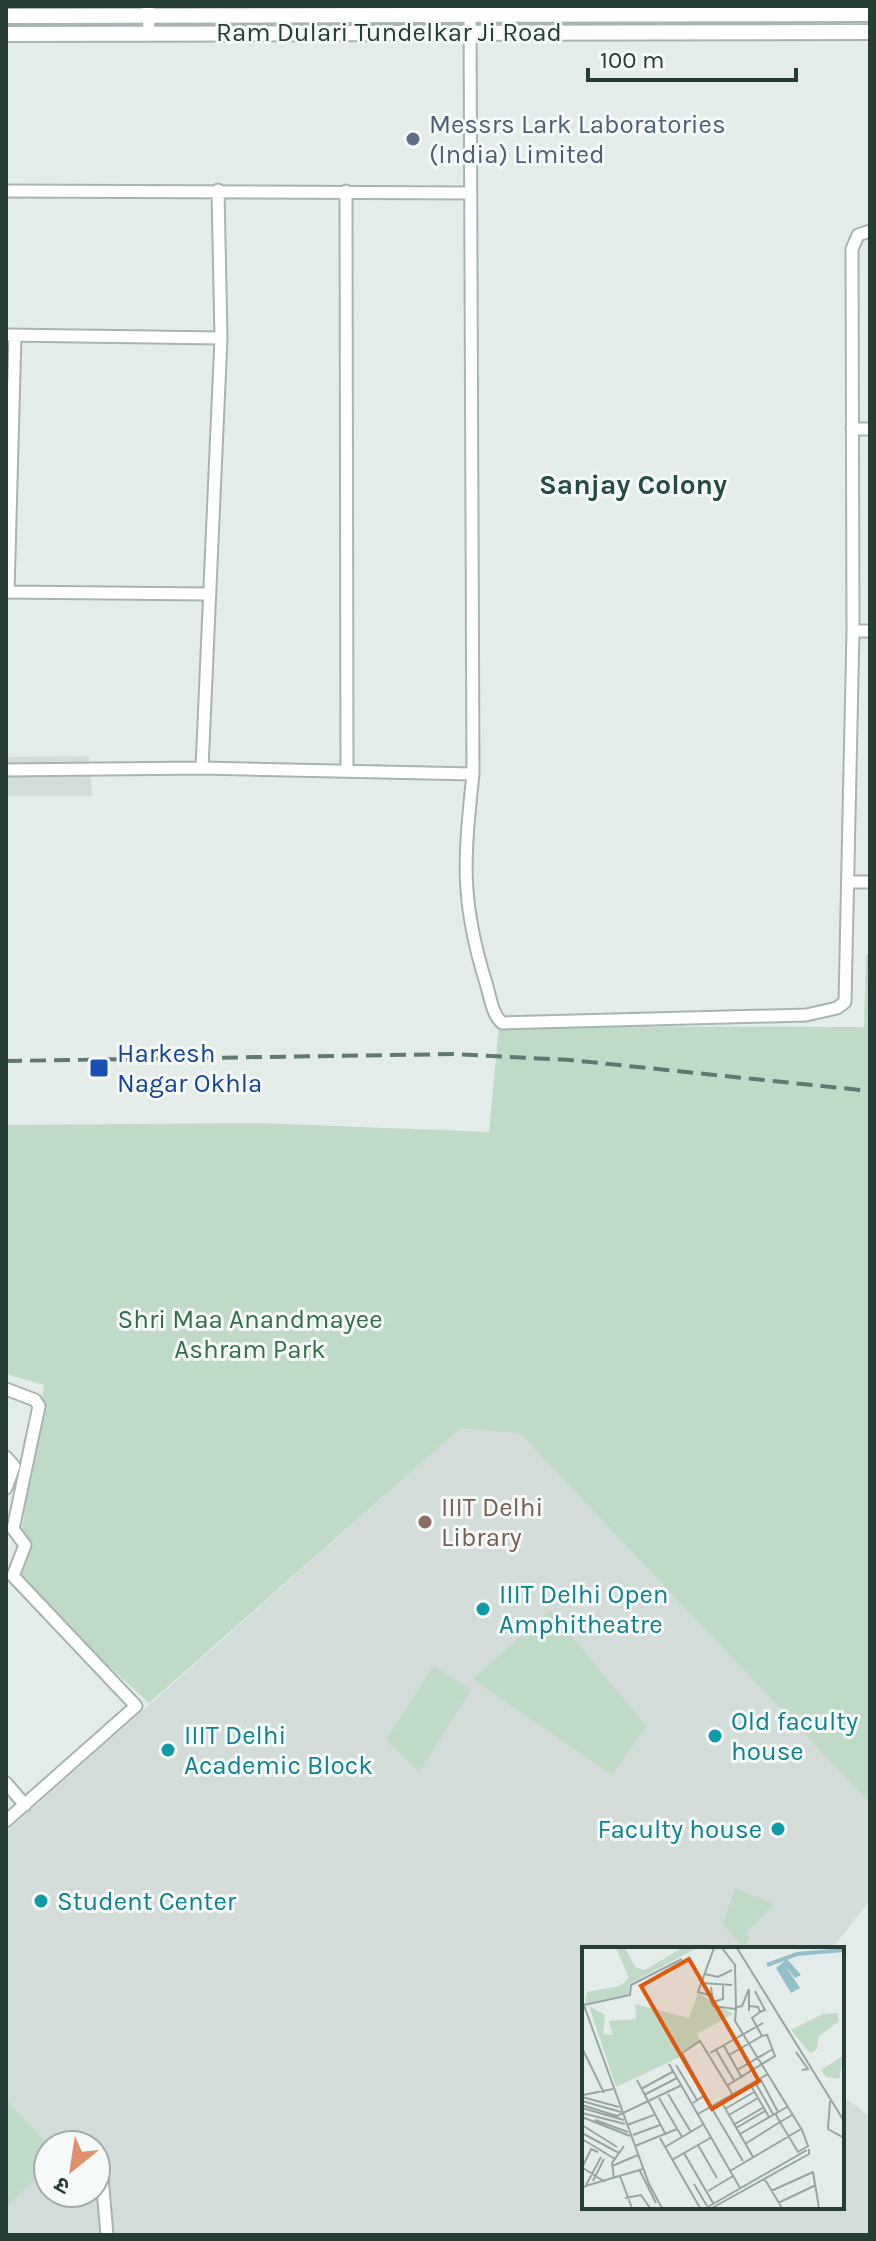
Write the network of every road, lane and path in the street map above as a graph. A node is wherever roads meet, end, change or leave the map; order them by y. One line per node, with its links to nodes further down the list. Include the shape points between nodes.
1 (690, 9): 4 (street, Ram Dulari Tundelkar Ji Road); 5 (street, Ram Dulari Tundelkar Ji Road); 9 (street)
2 (148, 10): 3 (street, Ram Dulari Tundelkar Ji Road); 5 (street, Ram Dulari Tundelkar Ji Road); 8 (street)
3 (67, 11): 6 (street, Ram Dulari Tundelkar Ji Road)
4 (868, 12): 10 (street, Ram Dulari Tundelkar Ji Road)
5 (470, 13): 7 (street)
6 (6, 16)
7 (472, 31): 8 (street, Ram Dulari Tundelkar Ji Road); 9 (street, Ram Dulari Tundelkar Ji Road); 15 (street)
8 (149, 32): 11 (street, Ram Dulari Tundelkar Ji Road)
9 (691, 32): 10 (street, Ram Dulari Tundelkar Ji Road)
10 (868, 32)
11 (6, 34)
12 (218, 190): 13 (street); 14 (street); 18 (street)
13 (6, 191)
14 (346, 191): 15 (street); 27 (street)
15 (471, 193): 28 (street)
16 (870, 231): 19 (street, via 858,235 852,249)
17 (10, 335): 18 (street); 21 (street)
18 (221, 338): 22 (street)
19 (852, 429): 20 (street); 23 (street)
20 (870, 429)
21 (7, 592): 22 (street)
22 (208, 594): 25 (street)
23 (853, 631): 24 (street); 29 (street)
24 (870, 631)
25 (202, 768): 26 (street); 27 (street)
26 (6, 770)
27 (347, 770): 28 (street)
28 (473, 774): 29 (street, via 466,898 470,932 502,1023 806,1015 837,1008 847,995)
29 (848, 882): 30 (street)
30 (870, 882)
31 (6, 1389): 34 (street, via 39,1406)
32 (6, 1457): 33 (street, via 14,1466)
33 (6, 1488)
34 (10, 1520): 36 (street, via 25,1545 12,1570 14,1578 136,1706)
35 (6, 1783): 36 (street)
36 (25, 1805): 37 (street)
37 (6, 1821)
38 (105, 2209): 39 (street)
39 (107, 2235)

